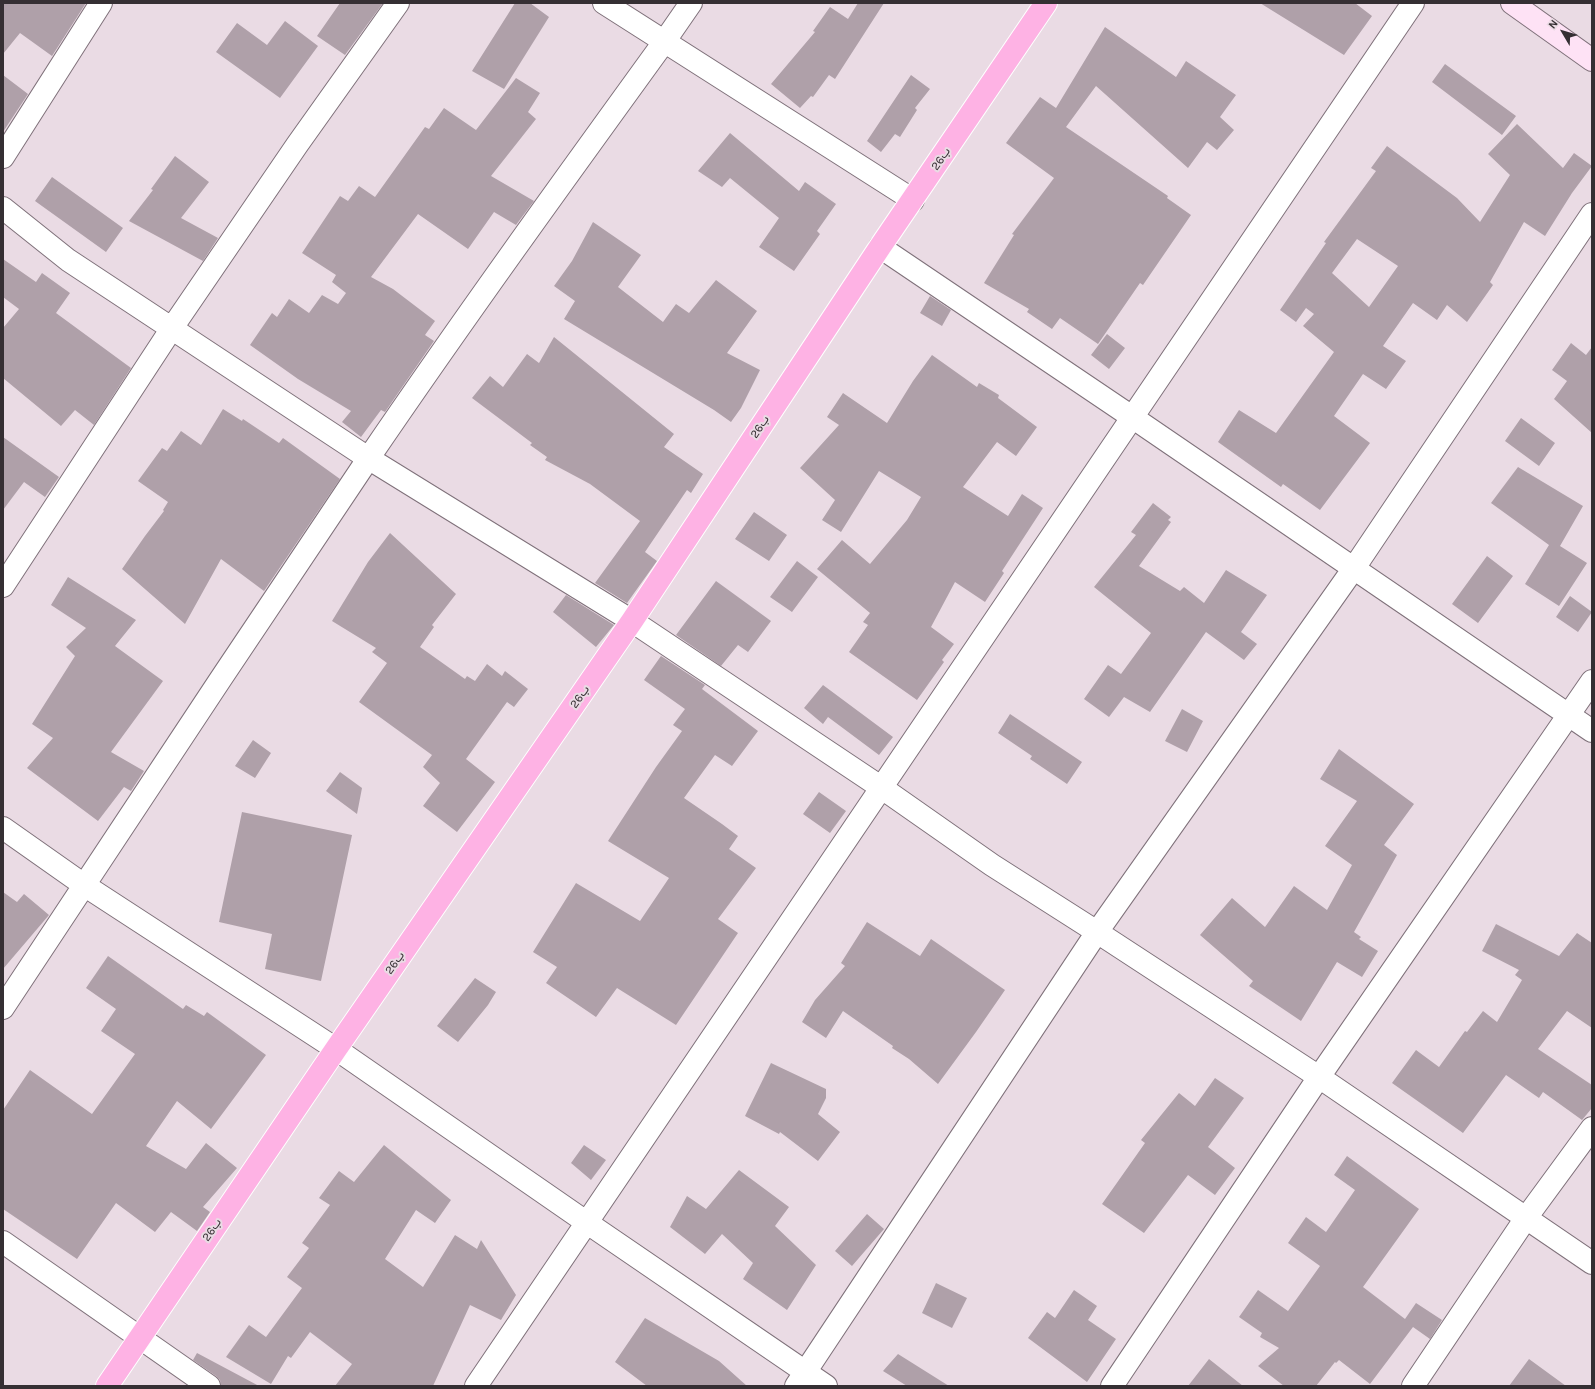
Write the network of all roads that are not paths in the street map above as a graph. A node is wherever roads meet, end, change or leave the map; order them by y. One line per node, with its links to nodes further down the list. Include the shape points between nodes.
1 (101, 3): 10 (street)
2 (398, 3): 15 (street)
3 (604, 3): 8 (street)
4 (691, 3): 8 (street)
5 (1046, 3): 11 (highway, 26ب)
6 (1413, 3): 16 (street)
7 (1512, 3): 9 (main road)
8 (664, 42): 11 (street); 17 (street, via 498,271)
9 (1592, 60)
10 (3, 157)
11 (913, 200): 14 (highway, 26ب)
12 (3, 208): 15 (street, via 68,260)
13 (1592, 214): 18 (street)
14 (880, 247): 16 (street); 20 (highway, 26ب)
15 (172, 328): 17 (street); 19 (street)
16 (1132, 417): 18 (street); 24 (street)
17 (368, 458): 20 (street); 26 (street)
18 (1354, 568): 22 (street); 27 (street)
19 (3, 586)
20 (632, 621): 24 (street); 29 (highway, 26ب)
21 (1592, 681): 22 (street)
22 (1569, 715): 23 (street); 30 (street)
23 (1592, 731)
24 (882, 788): 27 (street, via 992,865); 33 (street)
25 (3, 828): 26 (street)
26 (84, 885): 28 (street); 29 (street)
27 (1097, 932): 30 (street); 37 (street)
28 (3, 1008)
29 (336, 1049): 33 (street); 36 (highway, 26ب)
30 (1319, 1077): 32 (street); 42 (street)
31 (1592, 1128): 32 (street)
32 (1526, 1218): 35 (street); 43 (street)
33 (586, 1222): 37 (street); 40 (street)
34 (3, 1242): 36 (street)
35 (1592, 1263)
36 (140, 1337): 38 (highway, 26ب); 39 (street)
37 (801, 1379): 41 (street)
38 (107, 1386)
39 (209, 1386)
40 (476, 1386)
41 (826, 1386)
42 (1112, 1386)
43 (1413, 1386)

